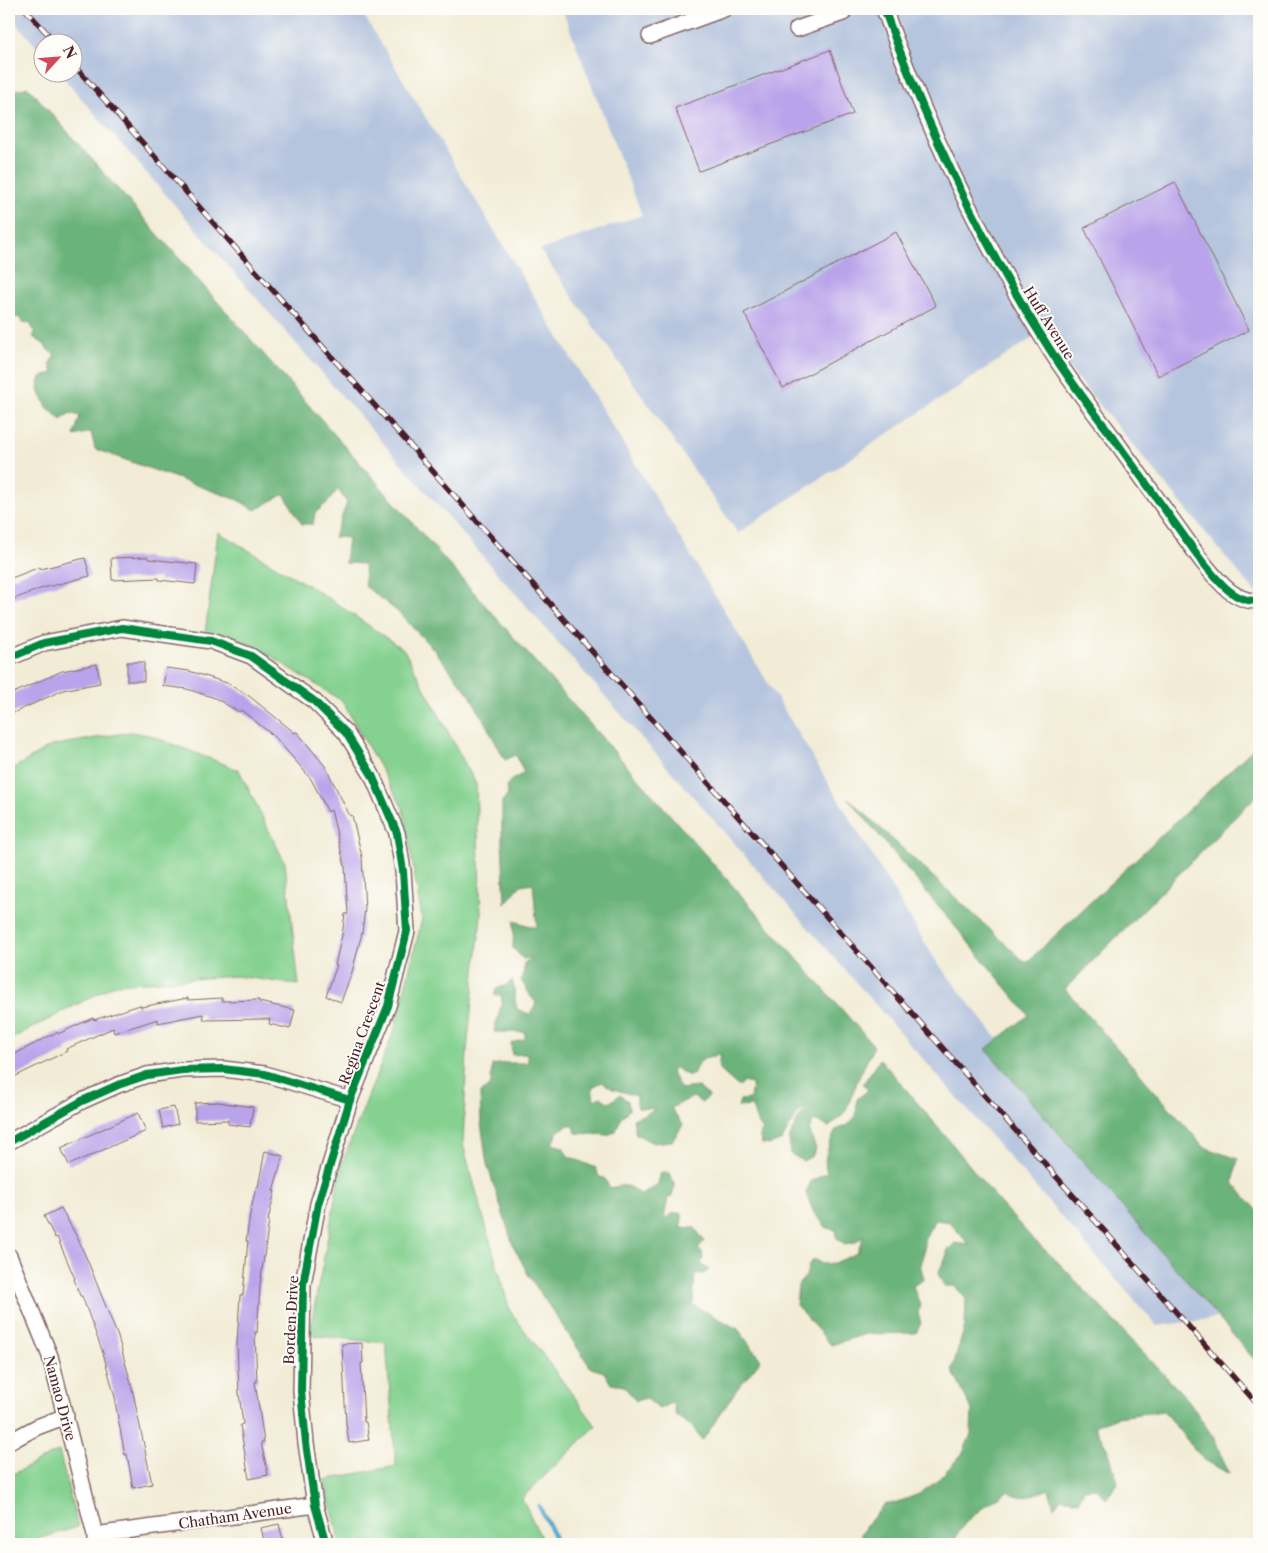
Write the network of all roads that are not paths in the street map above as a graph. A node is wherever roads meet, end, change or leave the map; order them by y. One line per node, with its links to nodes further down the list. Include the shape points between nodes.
1 (724, 9): 5 (street)
2 (842, 9): 4 (street, via 844,13)
3 (884, 9): 6 (street, Huff Avenue, via 901,57 959,188 1049,348 1201,560 1236,596)
4 (797, 30)
5 (650, 36)
6 (1259, 601)
7 (9, 658): 8 (street, Regina Crescent, via 44,642 122,628 211,641 250,656 314,701 346,733 372,775 396,833 403,871 407,931 388,1006)
8 (350, 1100): 9 (street, via 265,1074 223,1069 182,1070 147,1075 118,1084 82,1100); 13 (street, Borden Drive, via 318,1204 303,1284 301,1391)
9 (9, 1142)
10 (9, 1256): 11 (street, Namao Drive, via 50,1356)
11 (66, 1416): 12 (street); 14 (street, Namao Drive)
12 (9, 1442)
13 (315, 1505): 14 (street, Chatham Avenue); 15 (street, Borden Drive)
14 (95, 1540)
15 (326, 1544)

